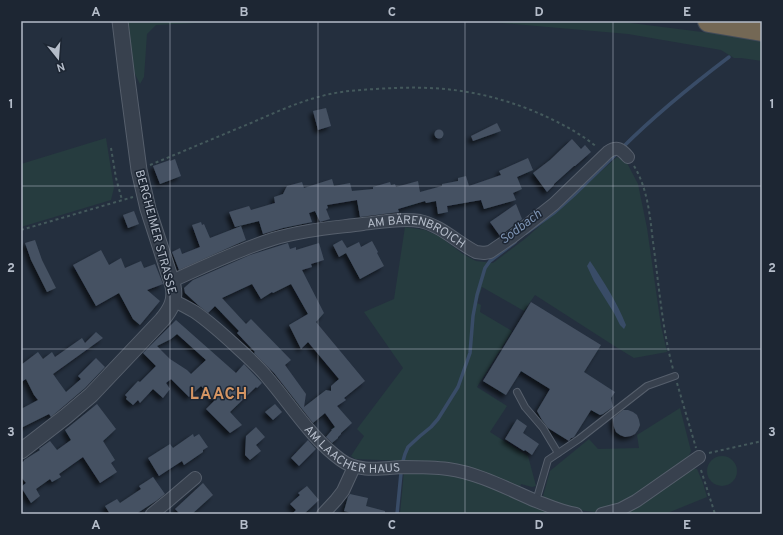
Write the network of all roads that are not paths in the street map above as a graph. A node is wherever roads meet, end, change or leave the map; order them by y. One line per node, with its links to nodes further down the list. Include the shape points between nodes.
1 (120, 21): 5 (street, BERGHEIMER STRASSE, via 139,170 144,194)
2 (709, 21): 3 (highway)
3 (762, 30)
4 (623, 152): 5 (street, AM BÄRENBROICH, via 612,149 546,210 488,252 476,252 425,223 411,220 382,222 306,231 273,239)
5 (172, 281): 6 (street, BERGHEIMER STRASSE)
6 (174, 301): 9 (street, BERGHEIMER STRASSE, via 162,320 97,389); 12 (street, AM LAACHER HAUS, via 207,321 256,365 320,441 342,461)
7 (675, 376): 10 (lane, via 647,386 579,440)
8 (517, 392): 10 (lane)
9 (21, 452)
10 (558, 453): 14 (lane, via 548,460)
11 (698, 457): 18 (street, via 636,501)
12 (354, 467): 14 (street, AM LAACHER HAUS, via 456,470); 16 (street, via 343,491)
13 (195, 478): 15 (street)
14 (536, 500): 17 (street, AM LAACHER HAUS, via 558,510)
15 (152, 514)
16 (323, 514)
17 (576, 514)
18 (602, 514)

